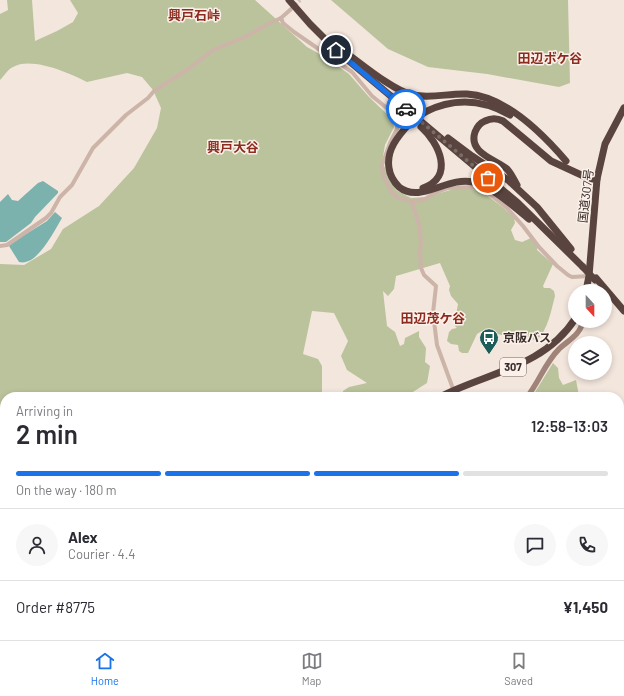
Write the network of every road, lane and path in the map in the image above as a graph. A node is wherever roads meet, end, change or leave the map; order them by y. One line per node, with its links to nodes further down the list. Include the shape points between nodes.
1 (289, 0): 5 (highway, via 310,24)
2 (293, 0): 5 (highway)
3 (290, 10): 4 (street)
4 (281, 18): 11 (street, via 294,32 352,72 372,96 393,113 397,129 385,155 383,175 392,193); 12 (street, via 213,50 154,91 100,140 51,213 7,245)
5 (340, 51): 7 (highway, via 426,132 437,148 441,161 440,171 430,184 419,189 401,184 392,168 395,147); 8 (highway, via 412,95 470,94 501,104 530,125); 10 (highway, via 457,145 502,175); 13 (highway, via 518,203)
6 (624, 108): 9 (highway, 国道307号, via 605,144)
7 (411, 124): 8 (highway, via 426,114 445,107 478,106 507,117 525,135); 13 (highway, via 395,141 389,158 390,173 396,184 406,191 419,193 460,181 481,184 517,209)
8 (566, 164): 9 (highway); 10 (highway, via 551,161 503,121 495,118 484,121 474,135 476,148 508,171)
9 (597, 179): 15 (highway, 国道307号)
10 (521, 192): 14 (highway, via 537,207)
11 (412, 202): 15 (street, via 448,188 473,187 482,190 507,208 539,247 568,275); 23 (street, via 419,224 421,268 424,275 436,286 433,313 438,345)
12 (0, 246)
13 (576, 259): 14 (highway)
14 (584, 266): 15 (highway, bridge)
15 (593, 278): 16 (highway, 国道307号); 17 (highway); 19 (highway)
16 (590, 284)
17 (599, 284)
18 (612, 299): 20 (highway)
19 (624, 311)
20 (624, 314)
21 (568, 327): 24 (highway, 307, via 556,342 529,360)
22 (581, 328): 25 (street, via 551,358)
23 (454, 392)
24 (459, 392)
25 (530, 392)

